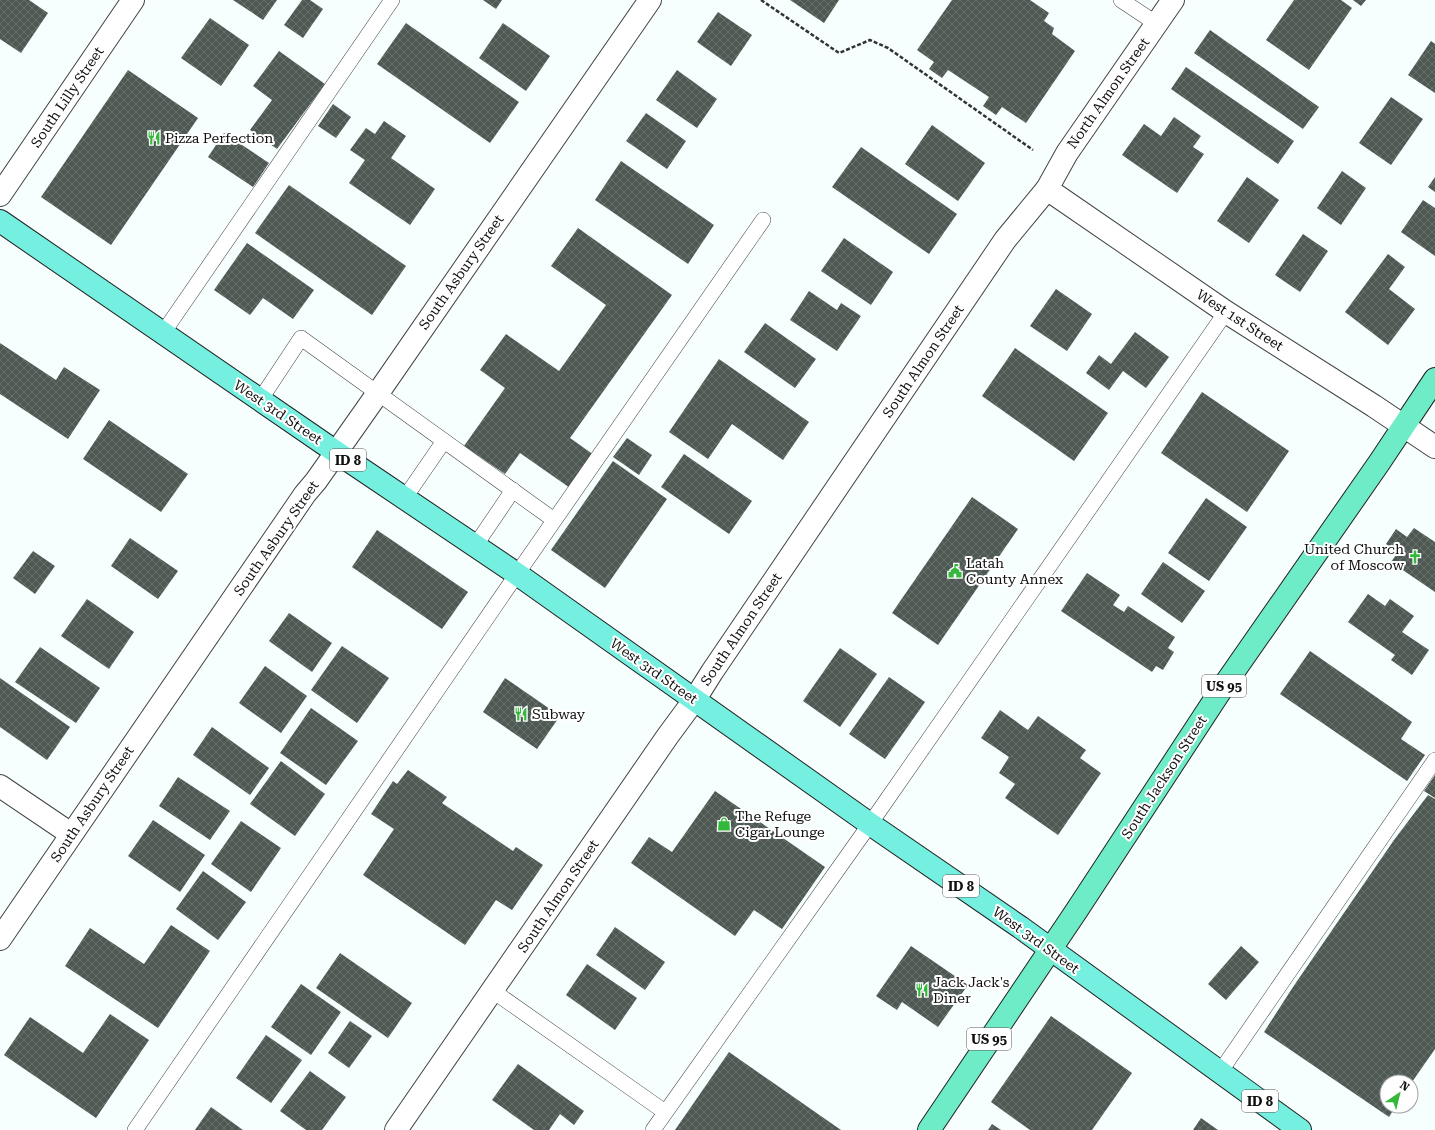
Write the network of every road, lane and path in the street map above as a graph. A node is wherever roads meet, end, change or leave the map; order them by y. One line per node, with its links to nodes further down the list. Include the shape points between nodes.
1 (133, 0): 10 (street, South Lilly Street)
2 (392, 0): 14 (lane)
3 (650, 0): 16 (street, South Asbury Street)
4 (761, 0): 8 (path, via 839,53 870,40 888,48)
5 (1121, 0): 7 (lane)
6 (1173, 0): 7 (street, North Almon Street)
7 (1156, 24): 9 (street, North Almon Street, via 1067,153)
8 (1033, 150)
9 (1047, 189): 13 (street, West 1st Street); 27 (street, South Almon Street, via 1000,246)
10 (0, 195)
11 (763, 220): 24 (lane)
12 (0, 221): 14 (main road, West 3rd Street / ID 8)
13 (1226, 312): 18 (street, West 1st Street); 30 (lane)
14 (163, 333): 17 (main road, West 3rd Street / ID 8)
15 (1435, 379): 18 (highway, US 95)
16 (378, 393): 17 (lane, via 301,338); 19 (lane); 21 (street, South Asbury Street)
17 (260, 400): 21 (main road, West 3rd Street / ID 8)
18 (1404, 425): 20 (street, West 1st Street); 33 (highway, South Jackson Street / US 95, via 1225,684)
19 (444, 441): 22 (lane); 23 (lane)
20 (1435, 448)
21 (336, 452): 23 (main road, West 3rd Street / ID 8); 31 (street, South Asbury Street)
22 (513, 490): 24 (lane); 25 (lane)
23 (404, 499): 25 (main road, West 3rd Street / ID 8)
24 (554, 520): 26 (lane)
25 (475, 546): 26 (main road, West 3rd Street / ID 8)
26 (517, 574): 27 (main road, West 3rd Street / ID 8); 37 (lane)
27 (695, 700): 30 (main road, West 3rd Street / ID 8); 34 (street, South Almon Street)
28 (1435, 760): 35 (lane)
29 (0, 786): 31 (street)
30 (870, 824): 33 (main road, West 3rd Street / ID 8); 36 (lane)
31 (71, 834): 32 (street, South Asbury Street)
32 (0, 939)
33 (1050, 949): 35 (main road, West 3rd Street / ID 8); 40 (highway, South Jackson Street / US 95)
34 (493, 991): 36 (lane); 38 (street, South Almon Street)
35 (1220, 1072): 41 (main road, West 3rd Street / ID 8)
36 (665, 1112): 39 (lane)
37 (135, 1130)
38 (396, 1130)
39 (653, 1130)
40 (928, 1130)
41 (1300, 1130)

